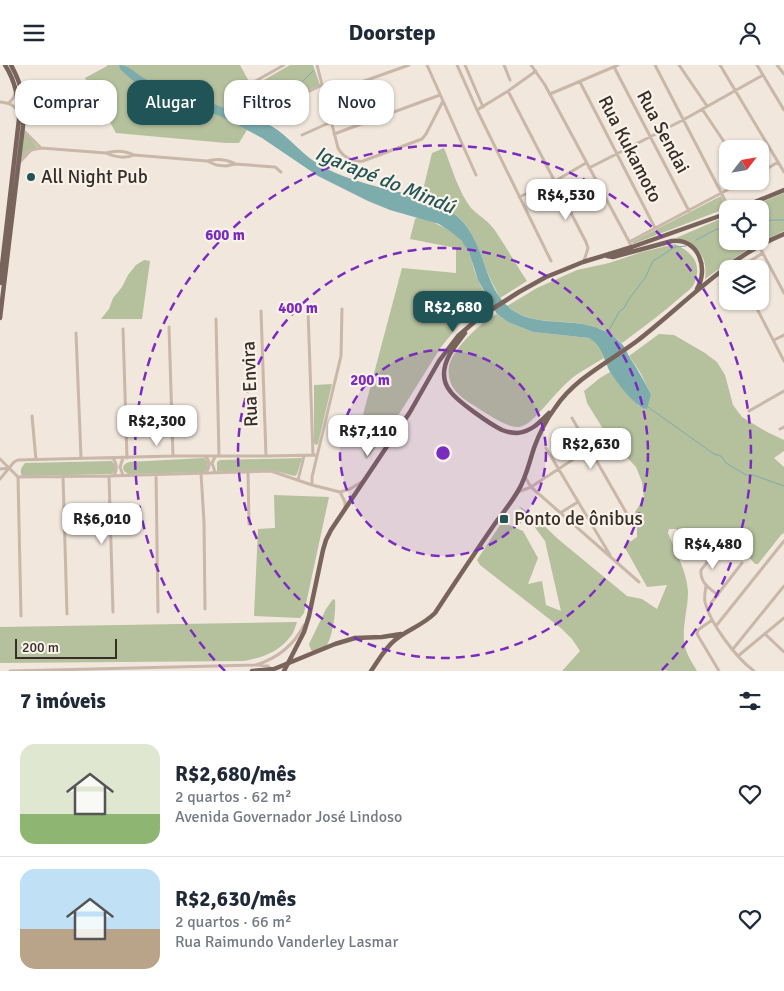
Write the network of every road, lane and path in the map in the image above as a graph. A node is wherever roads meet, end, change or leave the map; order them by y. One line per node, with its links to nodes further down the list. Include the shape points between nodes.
1 (5, 65): 25 (main road)
2 (11, 65): 44 (main road, via 23,95)
3 (284, 65): 20 (street)
4 (317, 65): 21 (street)
5 (409, 65): 22 (street)
6 (427, 65): 30 (street)
7 (457, 65): 38 (street)
8 (465, 65): 36 (street)
9 (504, 65): 23 (street)
10 (531, 65): 17 (street)
11 (655, 65): 40 (street)
12 (679, 65): 34 (street)
13 (720, 65): 27 (street)
14 (757, 65): 19 (street)
15 (777, 65): 18 (street)
16 (616, 66): 24 (street); 47 (street, Rua Sendai)
17 (536, 71): 26 (street); 29 (street)
18 (784, 74)
19 (763, 75): 27 (street); 39 (street)
20 (257, 80)
21 (321, 80)
22 (367, 80)
23 (510, 80)
24 (580, 82): 29 (street); 50 (street, Rua Kukamoto)
25 (15, 85)
26 (508, 91): 36 (street); 59 (street)
27 (736, 91): 34 (street); 51 (street)
28 (15, 92): 33 (street)
29 (550, 94): 52 (street)
30 (440, 95): 31 (street); 45 (street)
31 (443, 101): 45 (street, via 419,141 359,162 341,153); 58 (street)
32 (0, 102): 33 (street)
33 (9, 103): 35 (street)
34 (707, 106): 37 (street)
35 (15, 107)
36 (483, 107): 38 (street)
37 (702, 109): 40 (street); 48 (street)
38 (477, 110): 63 (street)
39 (784, 110)
40 (683, 120): 47 (street); 62 (street)
41 (18, 125): 80 (main road)
42 (324, 125): 46 (street)
43 (332, 125): 45 (street)
44 (23, 130): 49 (street); 53 (main road)
45 (334, 134)
46 (302, 135)
47 (650, 137): 50 (street); 66 (street, Rua Sendai)
48 (724, 140)
49 (41, 148): 53 (street, via 31,150); 56 (street, via 106,153 126,151 134,155 207,161 217,159 275,167)
50 (617, 153): 54 (street); 68 (street, Rua Kukamoto)
51 (778, 162): 55 (street); 57 (street)
52 (586, 163): 54 (street); 59 (street)
53 (19, 164): 87 (main road)
54 (589, 168): 71 (street)
55 (769, 168)
56 (281, 172)
57 (784, 172)
58 (476, 175)
59 (555, 181): 63 (street); 79 (street, via 586,242 588,249)
60 (728, 190): 62 (street)
61 (784, 190): 65 (main road)
62 (722, 193): 64 (street); 66 (street)
63 (519, 197): 78 (street)
64 (725, 200)
65 (760, 200)
66 (689, 211): 68 (street)
67 (719, 216): 72 (main road)
68 (655, 228): 71 (street)
69 (784, 234): 70 (main road)
70 (769, 241)
71 (629, 242): 72 (street)
72 (632, 247): 76 (main road)
73 (752, 250): 82 (main road)
74 (762, 250): 75 (street)
75 (763, 253): 77 (street); 81 (street)
76 (606, 256): 79 (main road); 82 (main road, via 613,257 672,241 685,242 696,251 702,262 701,280)
77 (752, 260)
78 (551, 261)
79 (583, 262): 89 (main road, via 546,277)
80 (0, 283)
81 (784, 293)
82 (692, 294): 97 (main road, via 637,341 590,373)
83 (342, 309): 103 (street, via 341,357)
84 (308, 310): 103 (street)
85 (758, 310): 94 (street)
86 (261, 311): 107 (street, Rua Envira)
87 (0, 318)
88 (216, 319): 106 (street)
89 (473, 323): 97 (main road, via 449,355 445,366 445,383 454,397 482,418 514,433 534,428); 129 (main road, via 439,361 418,401)
90 (169, 327): 104 (street)
91 (123, 329): 110 (street)
92 (76, 333): 112 (street)
93 (784, 335): 94 (street)
94 (774, 340): 95 (street)
95 (784, 361)
96 (784, 391): 98 (street)
97 (555, 407): 127 (main road, via 541,433)
98 (749, 411)
99 (32, 416): 113 (street)
100 (572, 418): 102 (street)
101 (546, 448): 116 (street)
102 (590, 449): 116 (street); 138 (street)
103 (315, 455): 108 (street); 126 (street)
104 (174, 456): 105 (street); 110 (street)
105 (205, 456): 106 (street); 120 (street, via 209,466)
106 (217, 456): 107 (street); 117 (street, via 212,463)
107 (266, 456): 108 (street)
108 (304, 456): 130 (street)
109 (113, 458): 110 (street); 112 (street); 124 (street, via 117,469)
110 (125, 458): 122 (street, via 120,467)
111 (0, 459): 115 (street)
112 (81, 459): 113 (street)
113 (36, 460): 115 (street, via 18,460)
114 (0, 469): 115 (street)
115 (10, 469): 125 (street); 128 (street)
116 (559, 469): 132 (street); 135 (street)
117 (215, 472): 118 (street); 120 (street)
118 (248, 472): 130 (street, via 273,471); 139 (street)
119 (201, 473): 120 (street); 121 (street); 149 (street)
120 (206, 473)
121 (156, 474): 122 (street); 150 (street)
122 (123, 475): 124 (street)
123 (63, 476): 124 (street); 125 (street); 152 (street)
124 (111, 476): 151 (street)
125 (18, 477): 153 (street)
126 (312, 477): 130 (street); 131 (street)
127 (525, 477): 132 (street); 134 (main road)
128 (0, 479)
129 (365, 479): 133 (street); 136 (main road)
130 (299, 480): 131 (street)
131 (312, 485): 133 (street)
132 (531, 487): 134 (street); 137 (street)
133 (340, 492): 136 (street)
134 (518, 492): 158 (main road, via 435,613 425,623)
135 (578, 502): 137 (street); 142 (street)
136 (345, 509): 154 (main road, via 326,540)
137 (560, 513): 142 (street)
138 (627, 514)
139 (249, 524)
140 (784, 541): 157 (street)
141 (721, 545): 145 (street, via 701,570)
142 (612, 557): 144 (street)
143 (742, 563): 147 (street)
144 (639, 582)
145 (706, 586): 147 (street); 156 (street, via 705,600)
146 (784, 586): 160 (street)
147 (718, 595): 148 (street)
148 (711, 603)
149 (205, 609)
150 (158, 612)
151 (113, 613)
152 (67, 614)
153 (21, 616)
154 (310, 616): 163 (street, via 286,650); 167 (main road)
155 (784, 618): 159 (street)
156 (712, 620): 157 (street); 169 (street, via 698,630 698,634)
157 (716, 626): 160 (street)
158 (404, 633): 165 (main road, bridge, via 355,638 274,669); 168 (main road, via 389,645)
159 (764, 634): 161 (street); 162 (street)
160 (733, 649): 162 (street)
161 (784, 652)
162 (738, 656): 170 (street)
163 (256, 665): 164 (street); 166 (street, via 268,666)
164 (10, 671)
165 (252, 671)
166 (272, 671)
167 (284, 671)
168 (371, 671)
169 (718, 671)
170 (754, 671)

